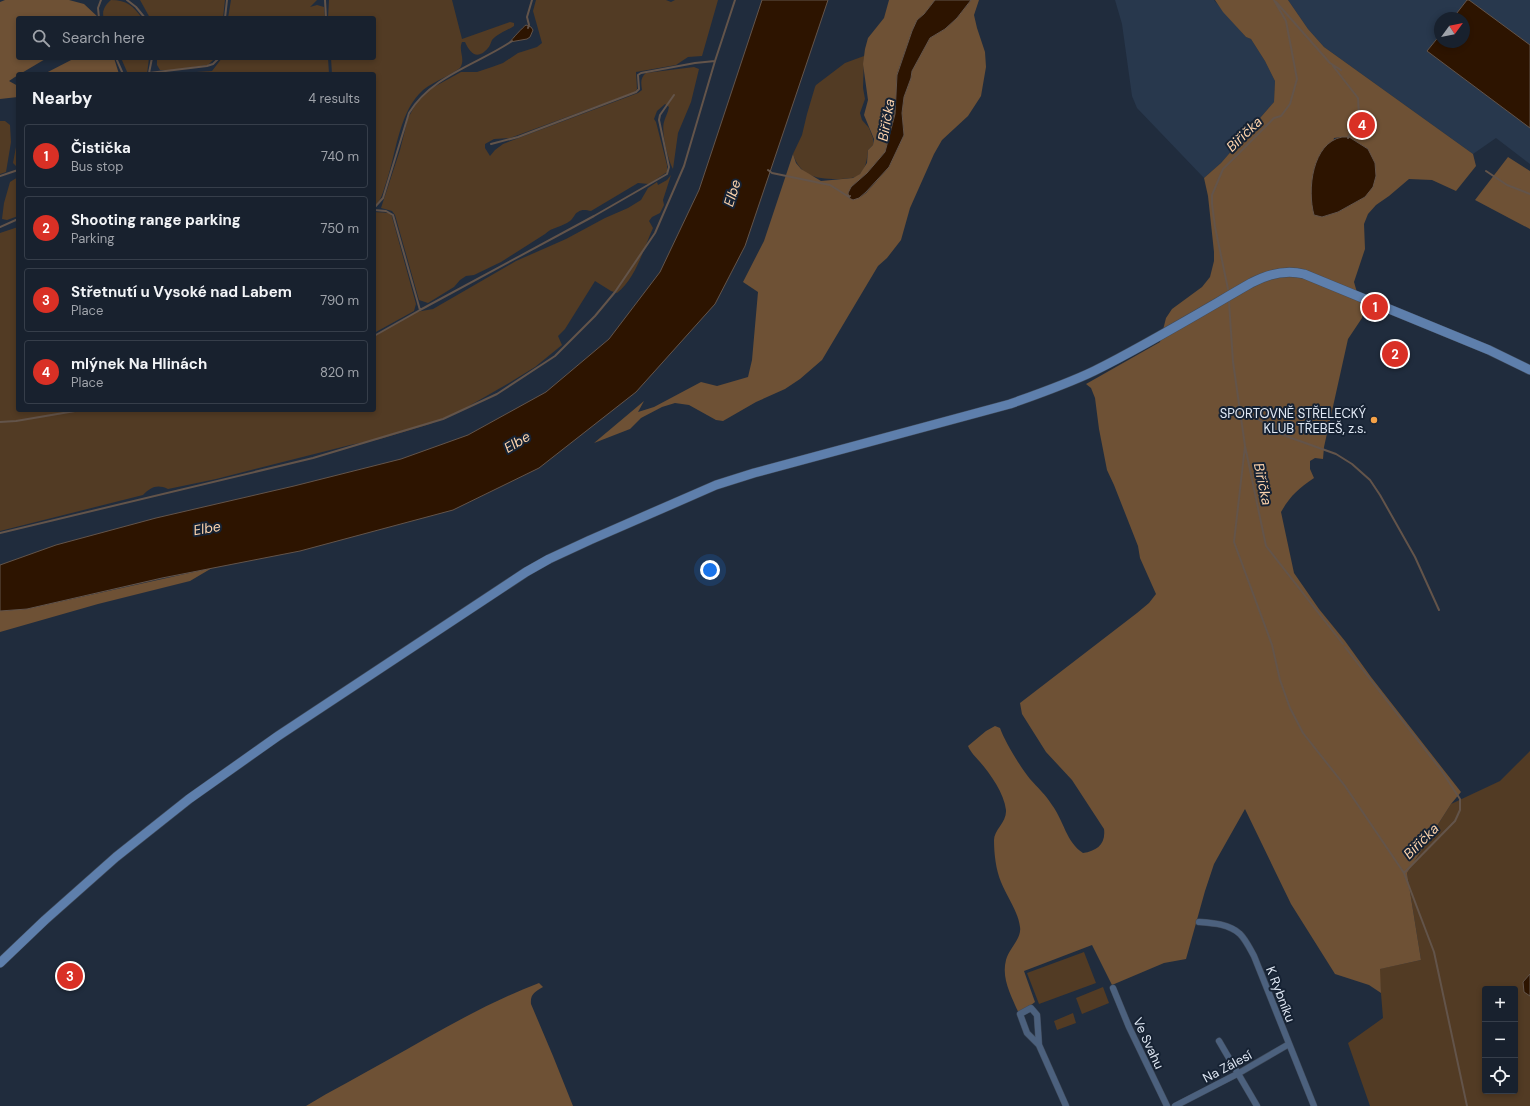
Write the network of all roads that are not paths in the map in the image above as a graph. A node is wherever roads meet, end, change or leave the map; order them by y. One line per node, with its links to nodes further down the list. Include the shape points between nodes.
1 (1530, 370): 3 (street, via 1304,274 1293,271 1278,272 1250,283 1095,370 1032,396 716,485 543,562 278,736 188,799 116,857)
2 (1199, 922): 6 (street, K Rybníku, via 1222,925 1242,935 1254,956)
3 (0, 962)
4 (1113, 988): 10 (street, Ve Svahu)
5 (1220, 1041): 8 (street)
6 (1289, 1044): 8 (street, Na Zálesí); 13 (street, K Rybníku)
7 (1039, 1045): 7 (street, via 1027,1033 1020,1014 1031,1008 1037,1015); 9 (street)
8 (1239, 1073): 11 (street, Na Zálesí); 12 (street)
9 (1066, 1106)
10 (1167, 1106)
11 (1175, 1106)
12 (1257, 1106)
13 (1314, 1106)

